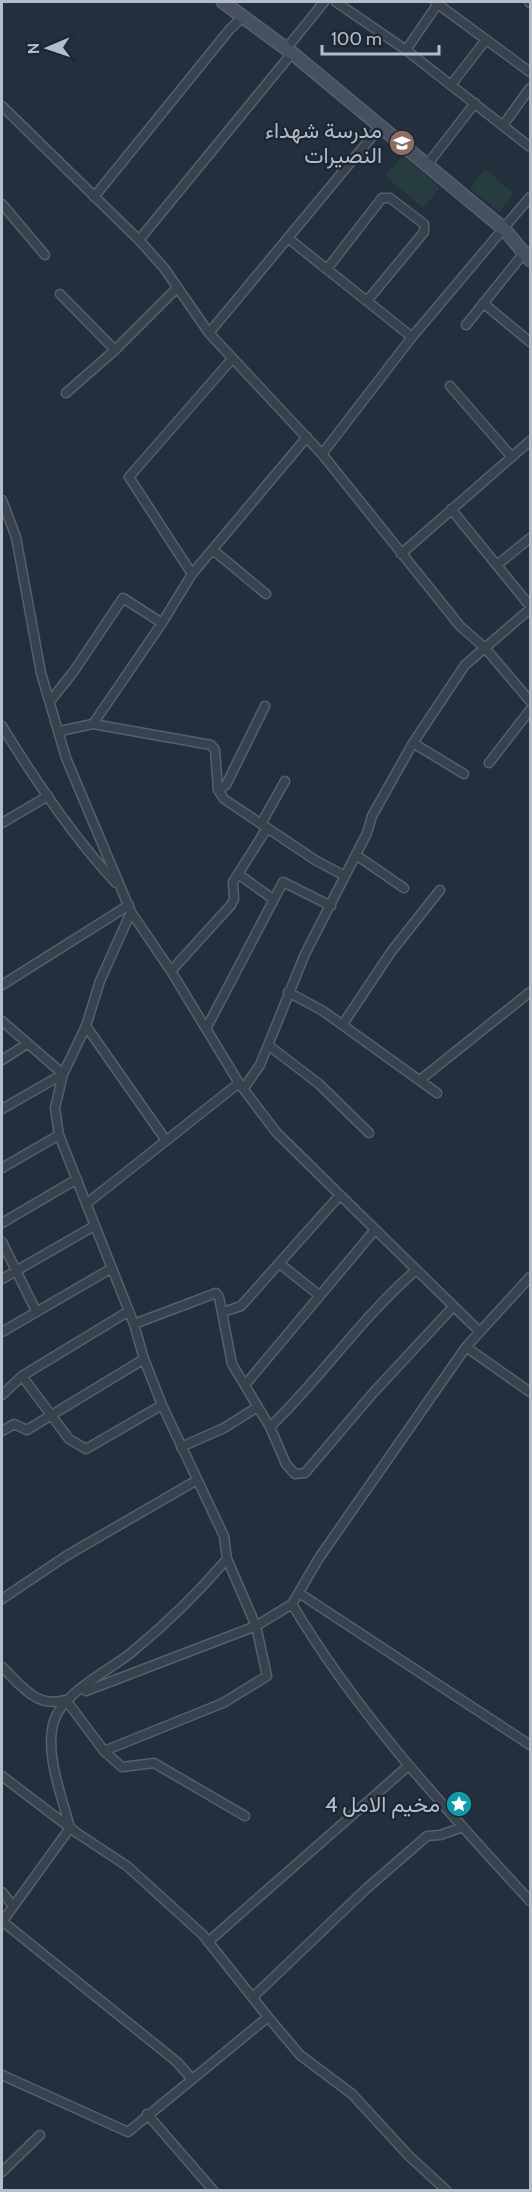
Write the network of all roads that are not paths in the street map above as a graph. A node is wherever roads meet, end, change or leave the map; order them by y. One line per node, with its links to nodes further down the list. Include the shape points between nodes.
1 (223, 2): 5 (street)
2 (324, 2): 8 (street)
3 (336, 2): 7 (street)
4 (437, 2): 6 (street); 7 (street)
5 (243, 17): 8 (street); 18 (street)
6 (485, 41): 9 (street); 10 (street)
7 (406, 50): 10 (street)
8 (289, 51): 15 (street); 23 (street)
9 (531, 72)
10 (452, 85): 12 (street)
11 (531, 88): 14 (street)
12 (475, 103): 14 (street); 17 (street)
13 (2, 106): 18 (street)
14 (504, 124): 16 (street)
15 (380, 127): 17 (street); 22 (street)
16 (531, 147)
17 (427, 165): 21 (street)
18 (94, 196): 23 (street)
19 (531, 197): 21 (street)
20 (2, 204): 24 (street)
21 (504, 229): 25 (street); 33 (street)
22 (289, 239): 26 (street); 32 (street)
23 (140, 240): 27 (street)
24 (45, 255)
25 (527, 257): 30 (street)
26 (327, 269): 29 (street); 29 (street, via 382,198 390,198 424,224 424,232)
27 (176, 289): 32 (street); 35 (street)
28 (60, 294): 35 (street)
29 (367, 301): 33 (street)
30 (483, 303): 31 (street); 34 (street)
31 (466, 325)
32 (209, 333): 36 (street)
33 (412, 337): 41 (street)
34 (531, 342)
35 (115, 350): 38 (street)
36 (232, 359): 39 (street); 49 (street, via 129,477)
37 (450, 386): 42 (street)
38 (66, 393)
39 (307, 437): 41 (street); 46 (street)
40 (531, 441): 42 (street)
41 (322, 454): 47 (street)
42 (511, 456): 44 (street)
43 (2, 500): 54 (street, via 16,537 41,673)
44 (452, 509): 47 (street); 48 (street)
45 (531, 538): 48 (street)
46 (213, 550): 49 (street); 50 (street)
47 (401, 554): 53 (street, via 460,626)
48 (497, 565): 51 (street)
49 (192, 574): 52 (street)
50 (266, 594)
51 (531, 607): 53 (street)
52 (162, 623): 54 (street, via 123,598); 58 (street)
53 (486, 649): 55 (street); 61 (street, via 465,664)
54 (51, 700): 60 (street)
55 (531, 701)
56 (265, 706): 65 (street, via 225,785)
57 (531, 710): 62 (street)
58 (93, 724): 60 (street); 65 (street, via 211,745 215,750)
59 (2, 726): 66 (street)
60 (60, 731): 72 (street, via 66,758)
61 (413, 743): 63 (street); 69 (street, via 372,816)
62 (489, 763)
63 (464, 774)
64 (285, 781): 68 (street)
65 (218, 790): 68 (street, via 231,805)
66 (48, 796): 67 (street); 72 (street)
67 (2, 823)
68 (264, 826): 70 (street); 71 (street)
69 (356, 855): 71 (street); 73 (street)
70 (238, 874): 75 (street); 78 (street, via 233,882 231,906)
71 (345, 876): 76 (street)
72 (119, 886): 77 (street)
73 (404, 888)
74 (440, 890): 83 (street, via 391,952)
75 (273, 899): 76 (street, via 283,882 287,882); 85 (street)
76 (331, 906): 80 (street)
77 (130, 909): 78 (street); 79 (street); 84 (street)
78 (171, 970): 85 (street)
79 (2, 985)
80 (288, 992): 83 (street); 87 (street)
81 (531, 992): 90 (street)
82 (2, 1021): 86 (street)
83 (343, 1024): 90 (street)
84 (86, 1026): 89 (street); 96 (street)
85 (207, 1027): 91 (street)
86 (27, 1044): 88 (street); 89 (street)
87 (268, 1045): 91 (street, via 260,1065); 94 (street, via 319,1084)
88 (2, 1060)
89 (63, 1074): 93 (street); 95 (street, via 55,1108)
90 (420, 1080): 92 (street)
91 (242, 1085): 96 (street); 99 (street, via 276,1132)
92 (437, 1093)
93 (2, 1109)
94 (369, 1133)
95 (59, 1135): 97 (street); 98 (street)
96 (165, 1139): 100 (street)
97 (2, 1168)
98 (77, 1179): 100 (street); 101 (street)
99 (340, 1195): 103 (street); 105 (street)
100 (86, 1204): 102 (street)
101 (2, 1223)
102 (94, 1226): 106 (street); 107 (street)
103 (374, 1231): 108 (street); 111 (street)
104 (2, 1242): 107 (street)
105 (280, 1264): 111 (street); 115 (street, via 241,1306)
106 (112, 1268): 113 (street); 114 (street)
107 (16, 1270): 110 (street); 113 (street)
108 (415, 1271): 112 (street); 128 (street, via 394,1289)
109 (531, 1277): 118 (street)
110 (2, 1279)
111 (319, 1295): 122 (street)
112 (453, 1307): 118 (street); 128 (street, via 305,1473 296,1474 286,1464)
113 (36, 1311): 117 (street)
114 (129, 1311): 116 (street); 121 (street)
115 (223, 1312): 116 (street, via 216,1293); 122 (street, via 232,1364)
116 (134, 1324): 120 (street)
117 (2, 1332)
118 (480, 1332): 119 (street)
119 (466, 1347): 123 (street); 133 (street, via 332,1539)
120 (144, 1359): 125 (street); 127 (street)
121 (22, 1376): 124 (street); 127 (street)
122 (245, 1385): 126 (street)
123 (531, 1392)
124 (2, 1395)
125 (162, 1405): 127 (street, via 86,1449 69,1439); 130 (street)
126 (256, 1408): 128 (street); 130 (street)
127 (49, 1415): 129 (street, via 27,1430 14,1424)
128 (270, 1427)
129 (2, 1431)
130 (181, 1447): 131 (street)
131 (197, 1480): 132 (street, via 224,1536); 134 (street, via 66,1556)
132 (226, 1560): 136 (street); 138 (street, via 199,1592 132,1652)
133 (299, 1593): 135 (street); 139 (street)
134 (2, 1599)
135 (292, 1604): 136 (street); 141 (street, via 315,1642)
136 (256, 1626): 138 (street, via 106,1681); 140 (street, via 267,1676 223,1703)
137 (2, 1667): 138 (street, via 45,1703)
138 (66, 1700): 140 (street); 145 (street, via 54,1720 51,1742)
139 (531, 1745)
140 (104, 1751): 143 (street, via 122,1767 154,1762)
141 (407, 1767): 144 (street); 150 (street)
142 (2, 1776): 145 (street)
143 (246, 1816)
144 (463, 1827): 147 (street); 151 (street, via 427,1836)
145 (70, 1828): 148 (street); 150 (street, via 127,1866)
146 (2, 1892): 148 (street)
147 (531, 1901)
148 (14, 1906): 149 (street)
149 (2, 1921): 154 (street, via 177,2062)
150 (208, 1942): 151 (street)
151 (253, 1997): 152 (street)
152 (268, 2017): 154 (street); 159 (street, via 300,2055 352,2094)
153 (2, 2075): 155 (street, via 128,2132)
154 (192, 2079): 155 (street)
155 (147, 2114): 158 (street)
156 (40, 2135): 157 (street)
157 (2, 2172)
158 (213, 2190)
159 (446, 2190)

